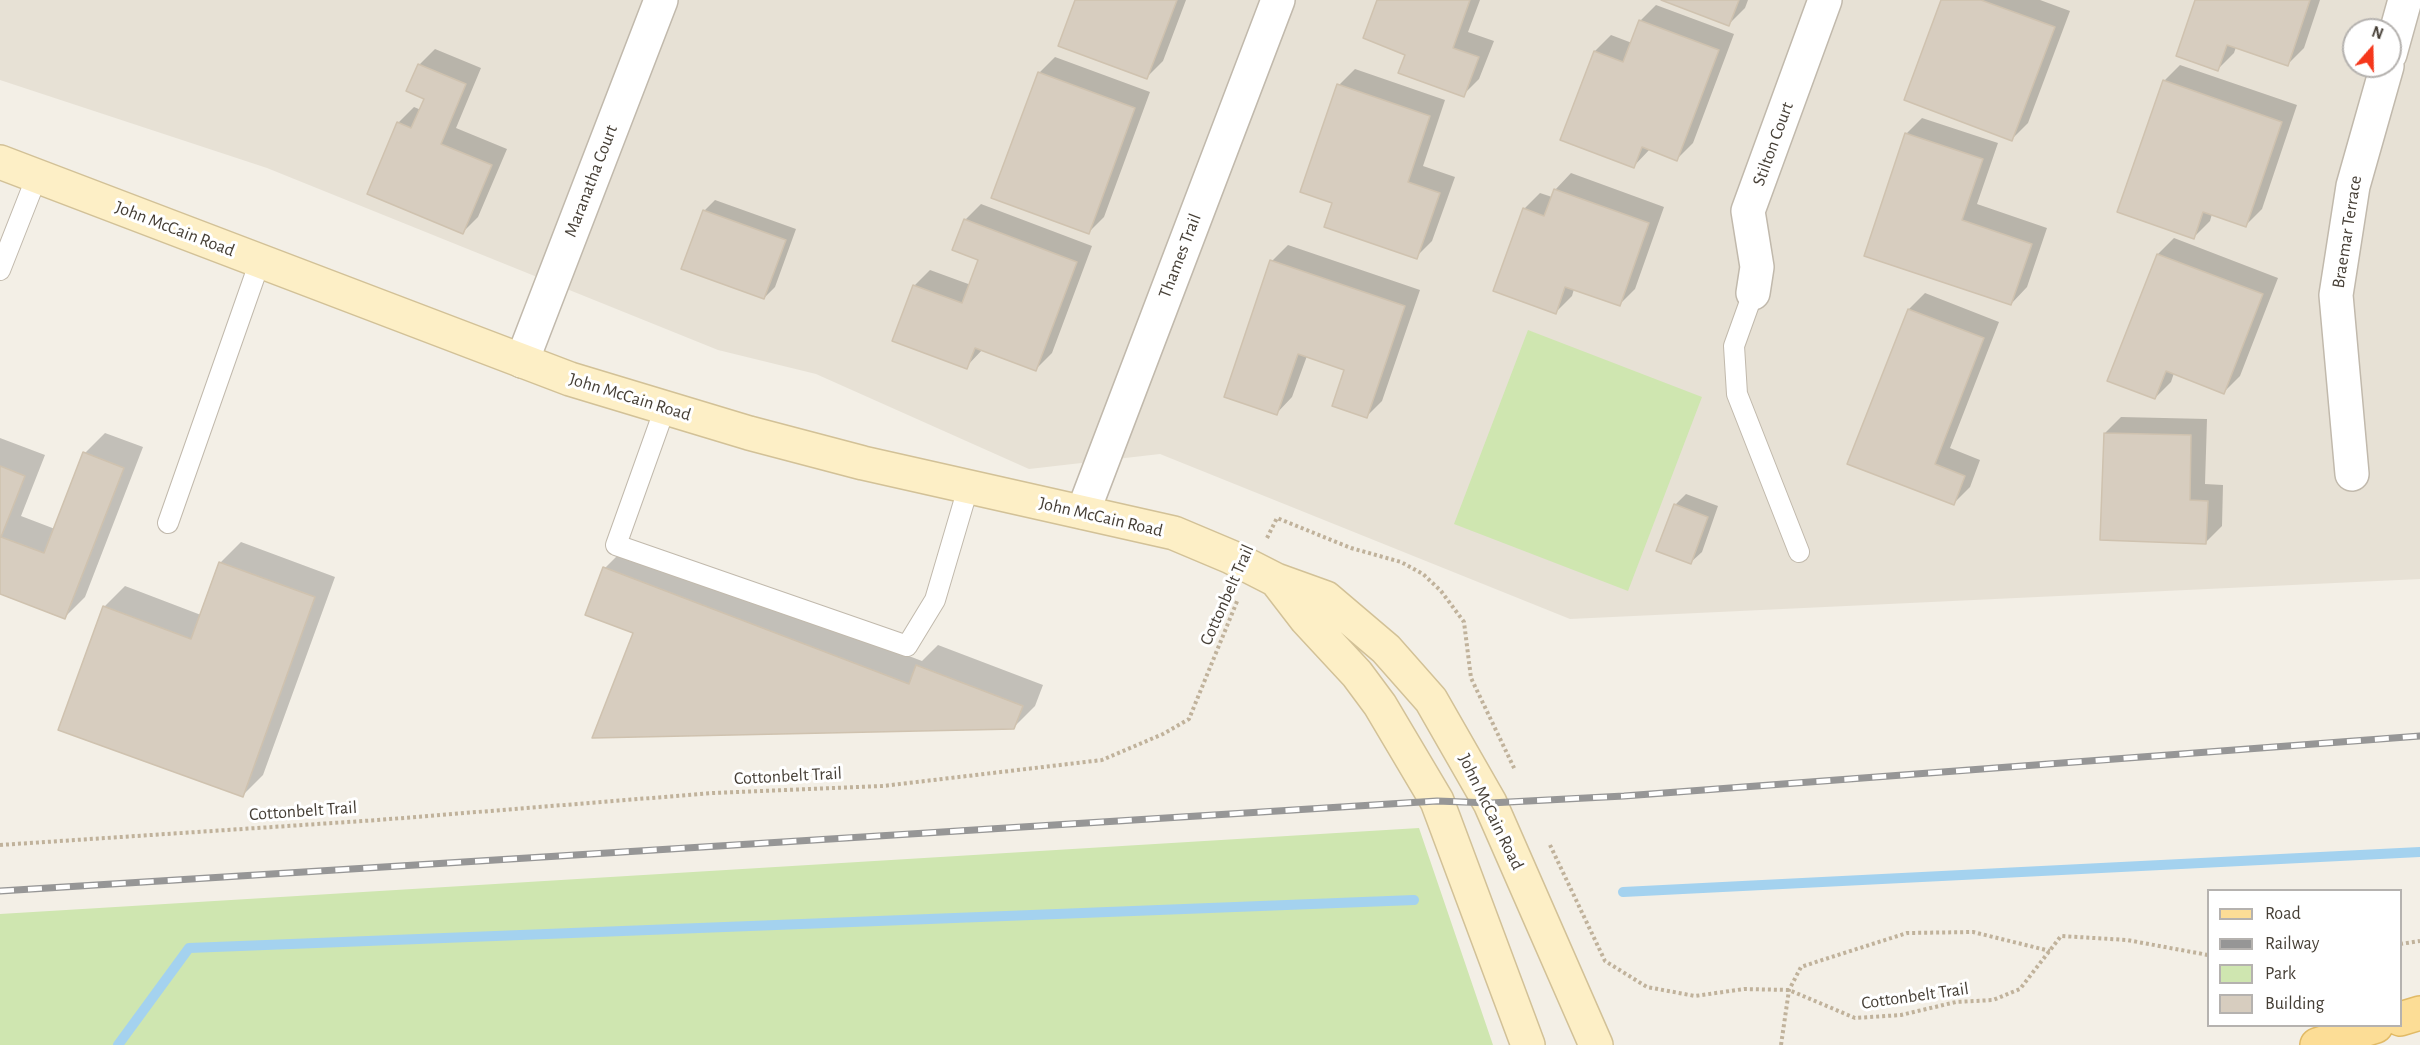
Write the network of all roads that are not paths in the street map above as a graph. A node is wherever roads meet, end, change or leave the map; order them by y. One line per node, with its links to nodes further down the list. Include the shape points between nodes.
1 (661, 0): 12 (street, Maranatha Court)
2 (1278, 0): 16 (street, Thames Trail)
3 (1825, 0): 11 (street, Stilton Court, via 1748,212 1757,267)
4 (2405, 0): 5 (street)
5 (2400, 18)
6 (2383, 78): 14 (street, Braemar Terrace, via 2353,186 2336,295)
7 (0, 162): 8 (main road, John McCain Road)
8 (37, 176): 9 (main road, John McCain Road); 10 (lane)
9 (260, 261): 12 (main road, John McCain Road); 17 (lane)
10 (0, 270)
11 (1753, 293): 18 (lane, via 1734,346 1737,393)
12 (522, 361): 13 (main road, John McCain Road)
13 (665, 408): 15 (main road, John McCain Road); 15 (lane, via 616,545 907,646 935,600)
14 (2352, 474)
15 (968, 488): 16 (main road, John McCain Road)
16 (1083, 512): 19 (main road, John McCain Road, via 1174,533)
17 (168, 523)
18 (1799, 552)
19 (1264, 574): 23 (main road, John McCain Road, via 1357,674 1437,801); 24 (main road, John McCain Road, via 1326,597 1386,649 1431,700 1490,803)
20 (2420, 1013): 21 (main road)
21 (2402, 1018)
22 (2373, 1027): 25 (main road)
23 (1528, 1045)
24 (1596, 1045)
25 (2317, 1045)

